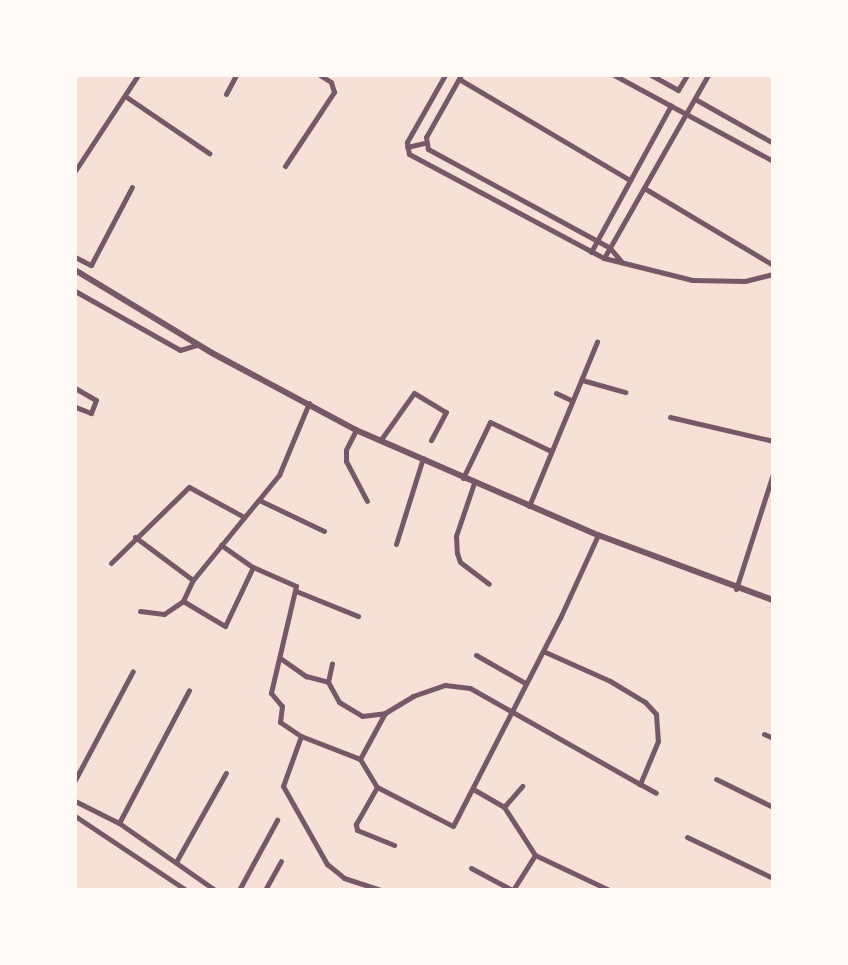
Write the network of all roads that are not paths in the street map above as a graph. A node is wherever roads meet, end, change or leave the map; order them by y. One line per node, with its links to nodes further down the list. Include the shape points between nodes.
1 (138, 75): 11 (street)
2 (236, 75): 10 (street)
3 (320, 75): 20 (street, via 331,82 334,92)
4 (445, 75): 17 (street)
5 (614, 75): 13 (street)
6 (651, 75): 7 (street, via 678,90)
7 (687, 75)
8 (708, 75): 12 (street)
9 (460, 77): 15 (street); 22 (street)
10 (226, 94)
11 (125, 96): 18 (street); 21 (street)
12 (695, 99): 14 (street); 16 (street)
13 (671, 105): 14 (street); 22 (street)
14 (686, 114): 19 (street); 24 (street)
15 (424, 143): 17 (street); 25 (street)
16 (773, 143)
17 (407, 147): 27 (street, via 409,153)
18 (209, 153)
19 (773, 161)
20 (285, 166)
21 (75, 171)
22 (629, 180): 25 (street)
23 (132, 187): 28 (street, via 91,265)
24 (644, 188): 26 (street); 31 (street)
25 (597, 240): 26 (street); 27 (street)
26 (610, 248): 29 (street); 30 (street)
27 (591, 252): 29 (street)
28 (75, 257)
29 (604, 258): 30 (street)
30 (622, 262): 33 (street, via 692,280 745,281)
31 (773, 265)
32 (75, 270): 36 (street)
33 (773, 274)
34 (75, 291): 36 (street, via 180,350)
35 (597, 342): 37 (street)
36 (196, 345): 42 (street)
37 (582, 380): 39 (street); 41 (street)
38 (75, 388): 43 (street, via 96,400 90,412)
39 (625, 392)
40 (556, 393): 41 (street)
41 (571, 400): 49 (street)
42 (309, 403): 45 (street); 54 (street, via 284,466)
43 (75, 407)
44 (670, 417): 48 (street)
45 (356, 430): 46 (street); 55 (street, via 346,461)
46 (382, 438): 47 (street, via 414,393 446,412); 50 (street)
47 (430, 440)
48 (773, 441)
49 (551, 451): 52 (street, via 490,422); 56 (street)
50 (423, 458): 52 (street); 61 (street)
51 (773, 474): 67 (street)
52 (463, 478): 53 (street)
53 (474, 483): 56 (street); 66 (street, via 456,536 457,553 460,562)
54 (259, 500): 57 (street); 58 (street)
55 (367, 501)
56 (529, 506): 59 (street)
57 (244, 517): 60 (street, via 190,487); 62 (street)
58 (324, 531)
59 (598, 535): 67 (street); 73 (street)
60 (135, 537): 63 (street); 65 (street)
61 (396, 544)
62 (221, 545): 64 (street); 65 (street)
63 (111, 563)
64 (253, 567): 68 (street, via 296,586); 70 (street, via 225,626)
65 (193, 580): 70 (street)
66 (489, 584)
67 (736, 589): 69 (street)
68 (296, 591): 72 (street); 75 (street)
69 (773, 600)
70 (183, 601): 71 (street, via 164,614)
71 (141, 611)
72 (358, 615)
73 (543, 651): 79 (street); 90 (street, via 610,681 656,714 659,741)
74 (476, 655): 79 (street)
75 (280, 658): 78 (street, via 306,676); 84 (street, via 271,693 282,705 280,722)
76 (332, 663): 78 (street)
77 (133, 671): 89 (street)
78 (328, 682): 82 (street, via 349,712 362,716)
79 (525, 683): 81 (street)
80 (189, 690): 100 (street)
81 (512, 710): 82 (street, via 457,684 413,696); 90 (street); 93 (street)
82 (385, 713): 86 (street)
83 (764, 734): 85 (street)
84 (301, 736): 86 (street); 112 (street, via 283,781 284,791 334,872)
85 (773, 738)
86 (359, 759): 92 (street)
87 (226, 773): 105 (street)
88 (716, 779): 97 (street)
89 (75, 780)
90 (640, 784): 94 (street)
91 (522, 786): 96 (street)
92 (377, 787): 93 (street, via 450,827); 102 (street, via 357,830)
93 (473, 789): 96 (street)
94 (656, 793)
95 (75, 801): 100 (street)
96 (504, 807): 103 (street)
97 (773, 807)
98 (75, 816): 108 (street)
99 (276, 820): 110 (street)
100 (119, 823): 105 (street)
101 (687, 837): 107 (street)
102 (394, 845)
103 (536, 855): 113 (street); 114 (street)
104 (281, 861): 111 (street)
105 (176, 863): 109 (street)
106 (471, 868): 113 (street)
107 (773, 878)
108 (186, 890)
109 (215, 890)
110 (239, 890)
111 (265, 890)
112 (381, 890)
113 (513, 890)
114 (609, 890)

